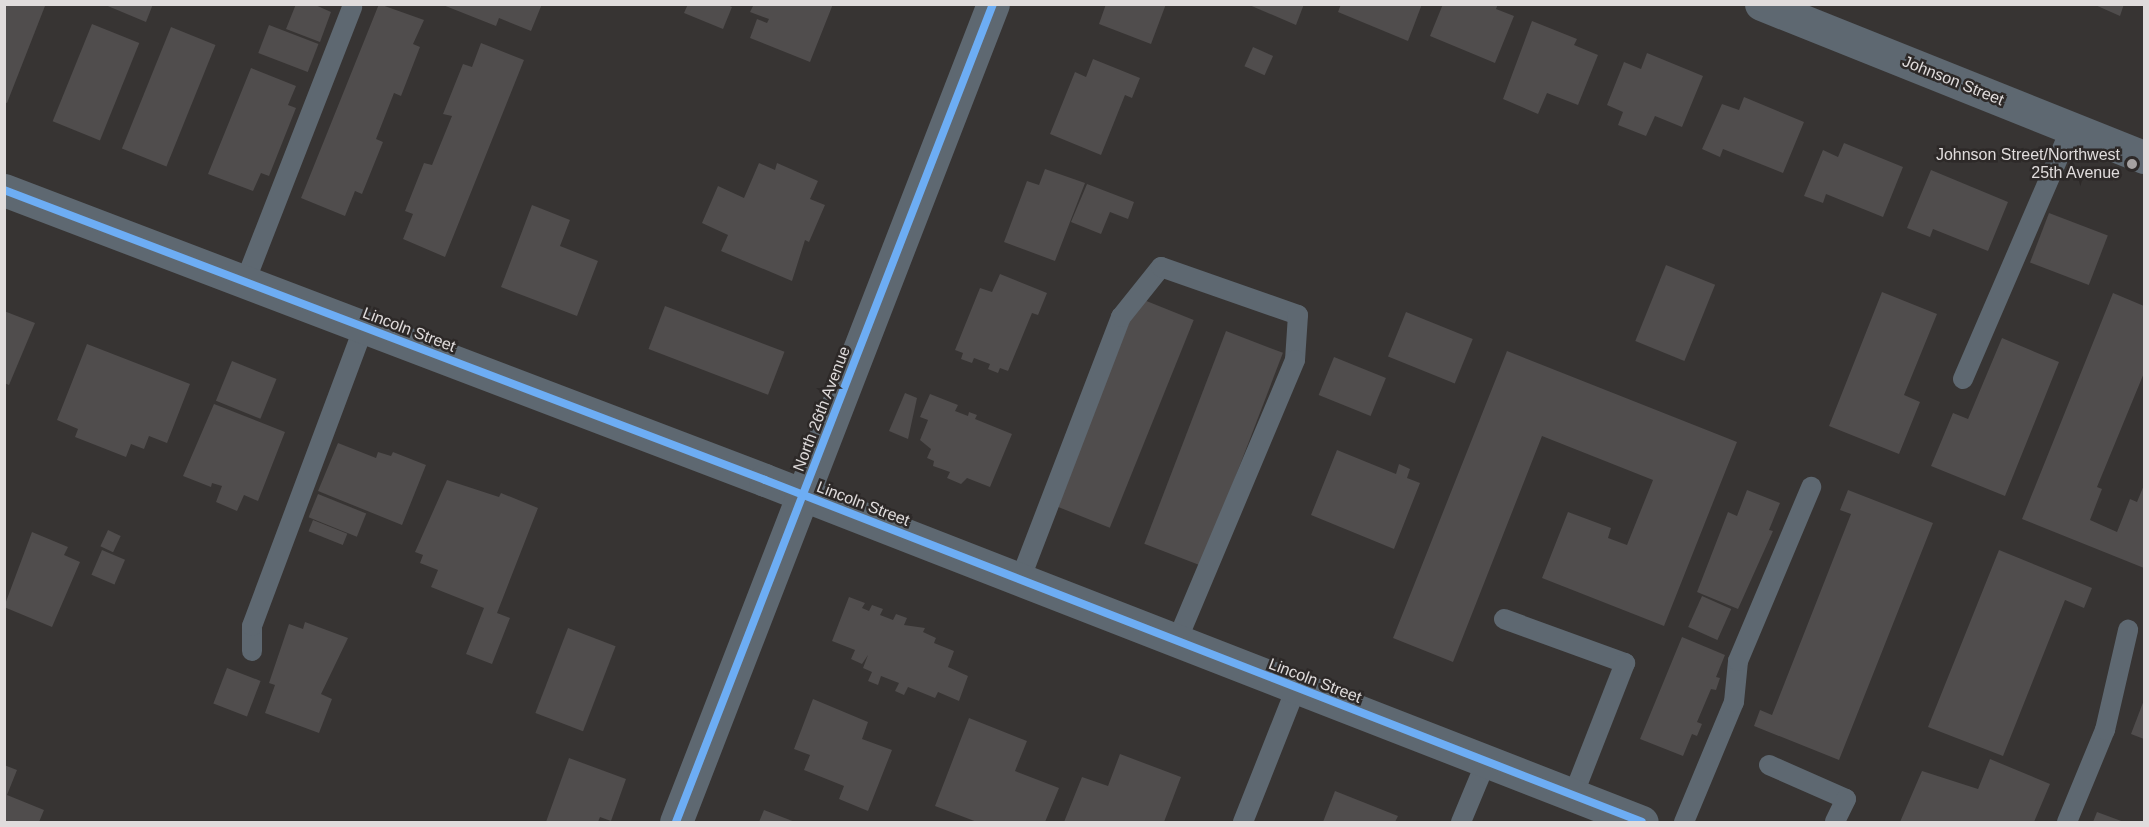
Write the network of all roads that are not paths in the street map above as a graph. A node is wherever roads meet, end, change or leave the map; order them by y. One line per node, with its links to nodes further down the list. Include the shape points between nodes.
1 (993, 4): 11 (street, North 26th Avenue)
2 (1761, 4): 4 (street, Johnson Street)
3 (352, 7): 7 (lane)
4 (2071, 128): 5 (street, Johnson Street); 9 (lane)
5 (2145, 157)
6 (4, 190): 7 (street, Lincoln Street)
7 (245, 282): 8 (street, Lincoln Street)
8 (364, 327): 11 (street, Lincoln Street); 16 (lane, via 252,626)
9 (1963, 378)
10 (1811, 487): 25 (lane, via 1738,661 1734,702)
11 (804, 495): 12 (street, Lincoln Street); 21 (street, North 26th Avenue)
12 (1020, 580): 15 (street, Lincoln Street); 15 (lane, via 1121,317 1161,267 1298,315 1295,360)
13 (1504, 620): 20 (lane, via 1625,663)
14 (2128, 630): 27 (lane, via 2104,730)
15 (1177, 641): 17 (street, Lincoln Street)
16 (252, 651)
17 (1296, 688): 18 (street, Lincoln Street); 22 (lane)
18 (1486, 762): 20 (street, Lincoln Street); 23 (lane)
19 (1769, 765): 26 (lane, via 1845,799)
20 (1585, 808): 24 (street, Lincoln Street)
21 (676, 822)
22 (1244, 822)
23 (1461, 822)
24 (1642, 822)
25 (1684, 822)
26 (1835, 822)
27 (2067, 822)

